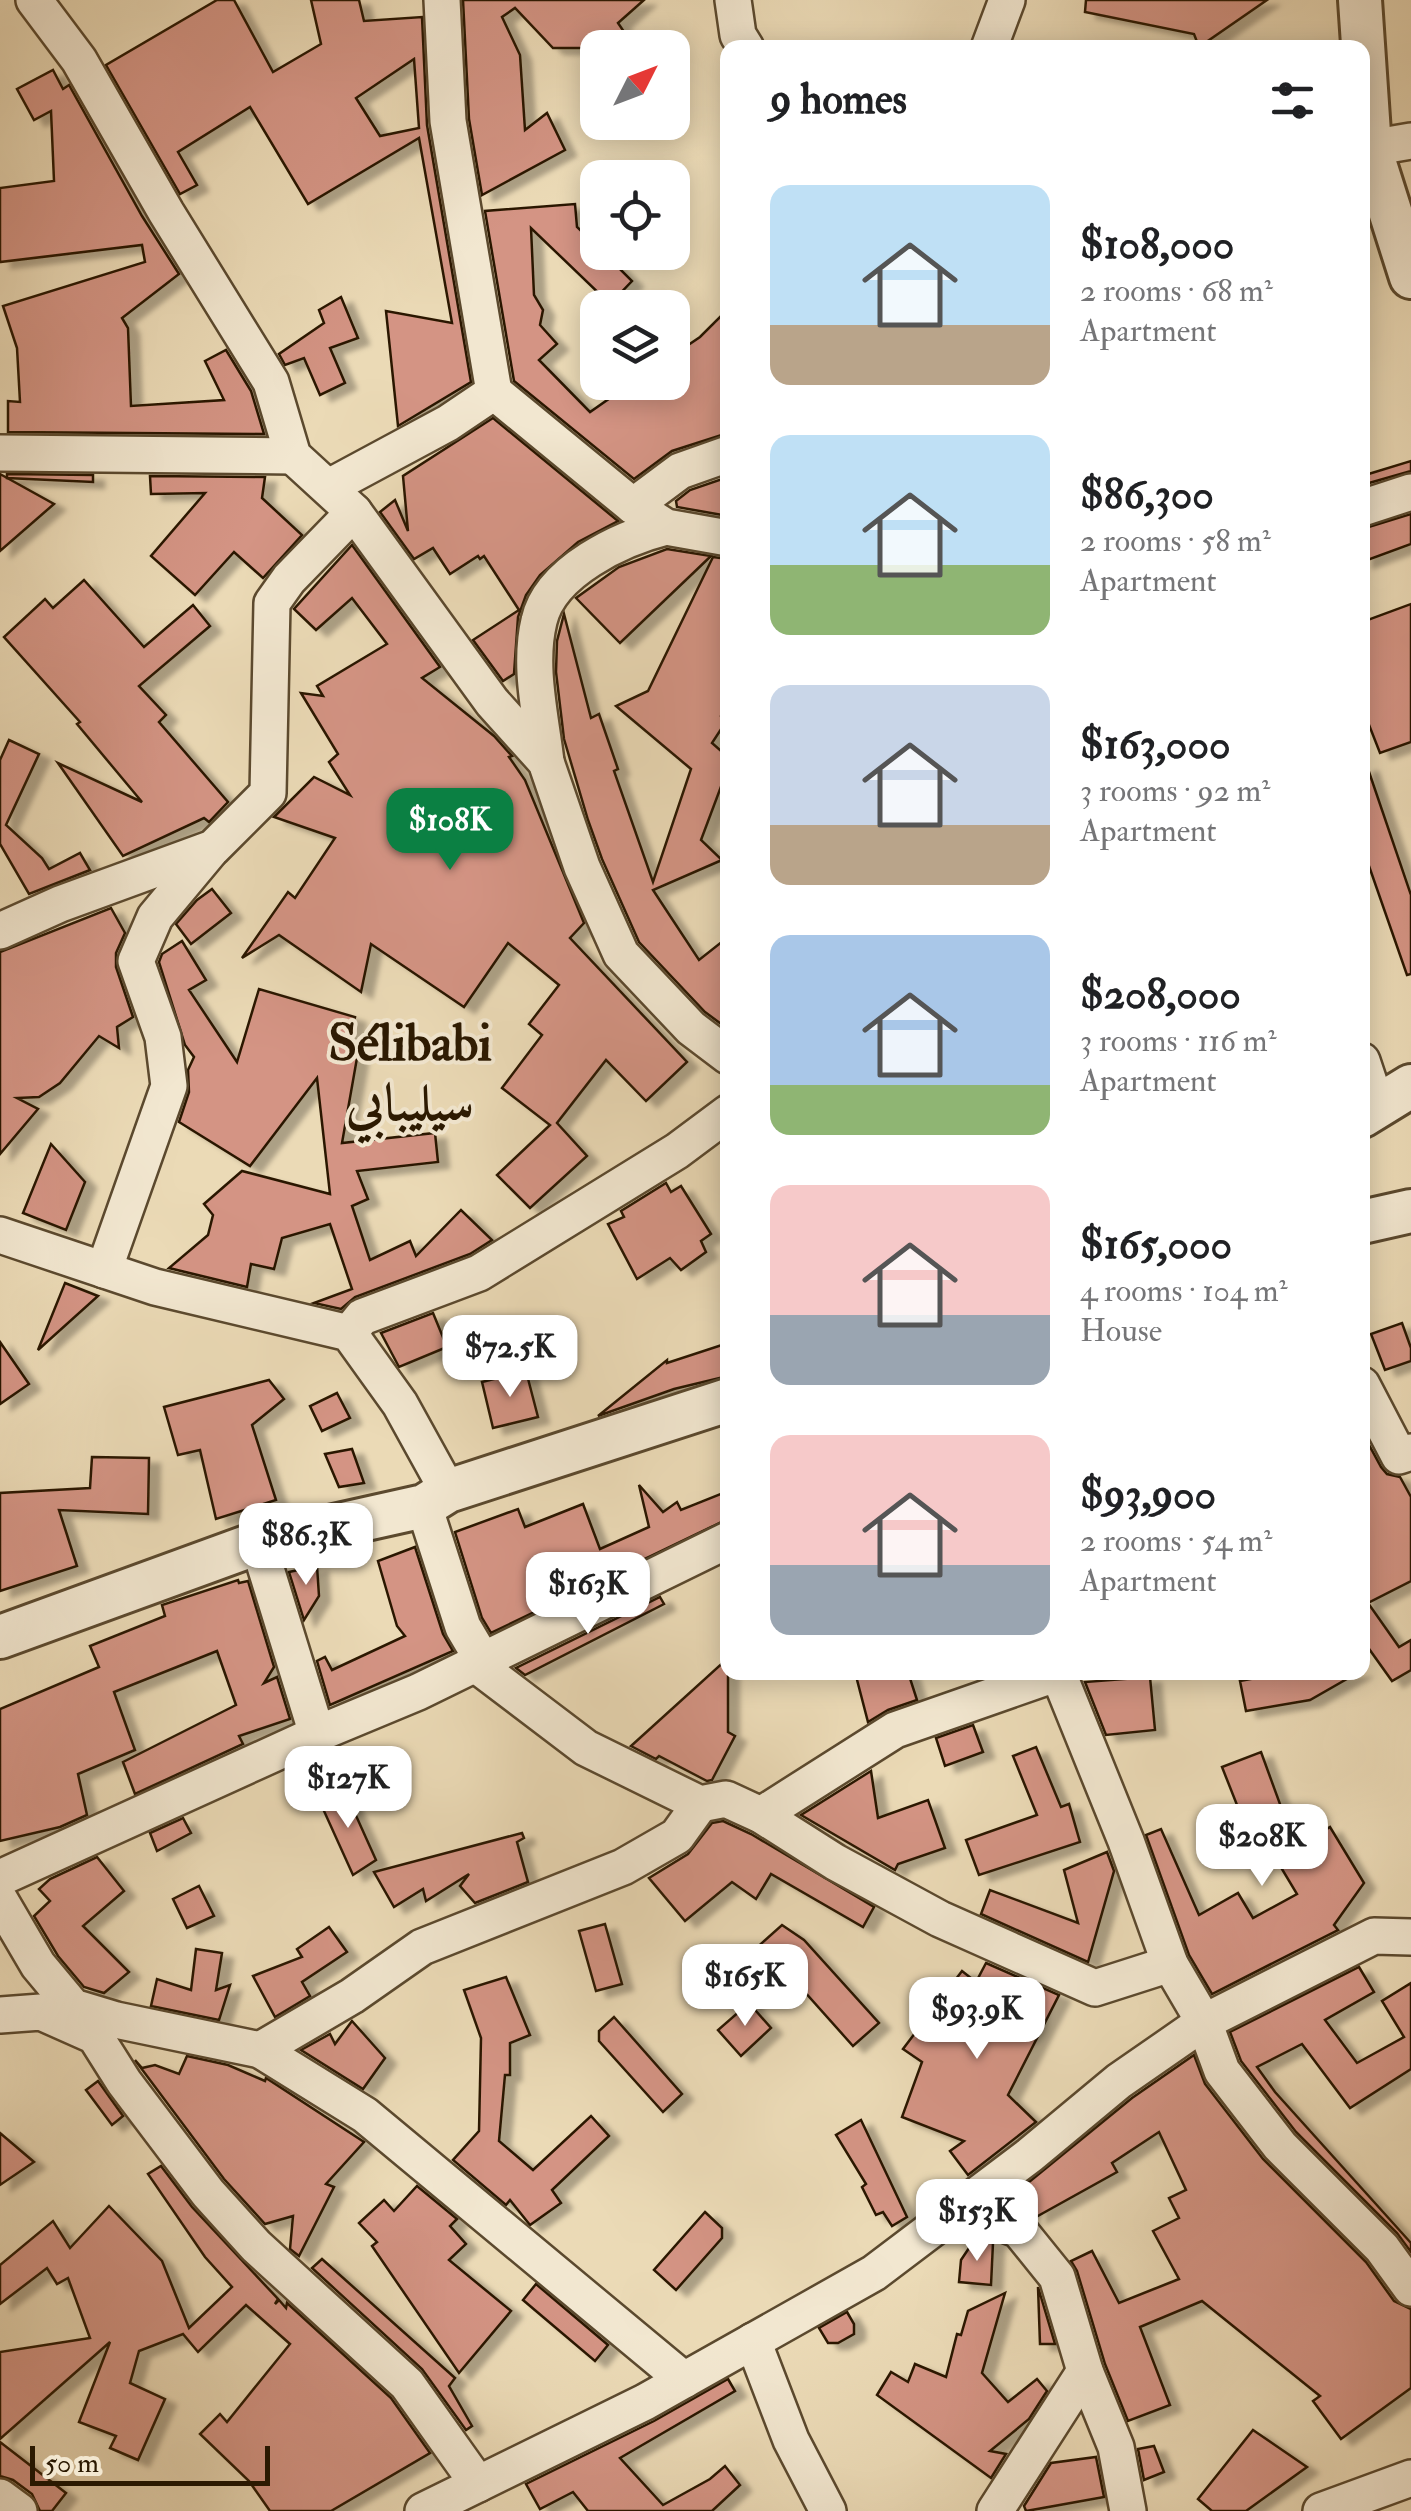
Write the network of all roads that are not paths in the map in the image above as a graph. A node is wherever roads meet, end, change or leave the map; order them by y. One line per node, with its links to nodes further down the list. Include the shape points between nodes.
1 (34, 0): 14 (street, via 80,60 271,382)
2 (442, 0): 12 (street, via 448,121)
3 (733, 0): 6 (street)
4 (1007, 0): 7 (street)
5 (1360, 0): 8 (street)
6 (741, 40)
7 (991, 40)
8 (1363, 40)
9 (1411, 141): 10 (street)
10 (1370, 148): 11 (street)
11 (1411, 276)
12 (494, 392): 16 (street); 19 (street)
13 (0, 453): 14 (street)
14 (293, 456): 16 (street)
15 (720, 457): 19 (street, via 680,471)
16 (329, 486): 20 (street)
17 (1411, 492): 18 (street)
18 (1370, 505)
19 (633, 506): 21 (street)
20 (354, 512): 23 (street, via 492,702); 24 (street, via 272,603 268,792)
21 (666, 527): 22 (street); 23 (street, via 622,541 552,593 539,619 536,673)
22 (720, 537)
23 (546, 762): 26 (street, via 621,954)
24 (213, 848): 25 (street); 33 (street, via 155,917 136,961 162,1037 168,1086)
25 (0, 931)
26 (720, 1050)
27 (1370, 1077): 28 (street)
28 (1383, 1103)
29 (720, 1119): 34 (street, via 479,1273 362,1317)
30 (1411, 1211): 31 (street)
31 (1370, 1220)
32 (0, 1235): 33 (street)
33 (104, 1270): 34 (street)
34 (348, 1332): 38 (street, via 400,1404)
35 (1370, 1401): 37 (street, via 1398,1456)
36 (720, 1403): 38 (street)
37 (1411, 1452)
38 (436, 1499): 39 (street); 42 (street, via 463,1626 476,1648)
39 (258, 1543): 41 (street); 45 (street)
40 (720, 1544): 42 (street)
41 (0, 1637)
42 (474, 1663): 45 (street); 46 (street, via 586,1748)
43 (1038, 1680): 47 (street, via 895,1730)
44 (1061, 1680): 51 (street)
45 (317, 1734): 48 (street)
46 (700, 1804): 47 (street, via 726,1799); 57 (street, via 677,1836 636,1860 422,1947)
47 (761, 1815): 51 (street, via 940,1919 1095,1988)
48 (0, 1878)
49 (0, 1900): 52 (street)
50 (1411, 1937): 55 (street, via 1374,1936)
51 (1170, 1964): 55 (street)
52 (38, 1965): 53 (street); 56 (street, via 73,2007)
53 (0, 2006)
54 (0, 2015): 56 (street, via 41,2012)
55 (1204, 2022): 58 (street, via 1119,2080); 59 (street, via 1222,2072 1280,2146 1382,2248)
56 (105, 2028): 57 (street); 64 (street, via 124,2082 208,2193 406,2384)
57 (260, 2050): 62 (street, via 365,2115)
58 (961, 2207): 60 (street, via 874,2274); 61 (street, via 1020,2230 1058,2278)
59 (1411, 2288)
60 (753, 2341): 62 (street); 68 (street, via 791,2440)
61 (1085, 2371): 69 (street); 70 (street, via 1116,2447)
62 (684, 2380): 64 (street)
63 (1411, 2478): 71 (street)
64 (478, 2484): 67 (street)
65 (0, 2496): 66 (street)
66 (19, 2511)
67 (422, 2511)
68 (828, 2511)
69 (995, 2511)
70 (1128, 2511)
71 (1321, 2511)

